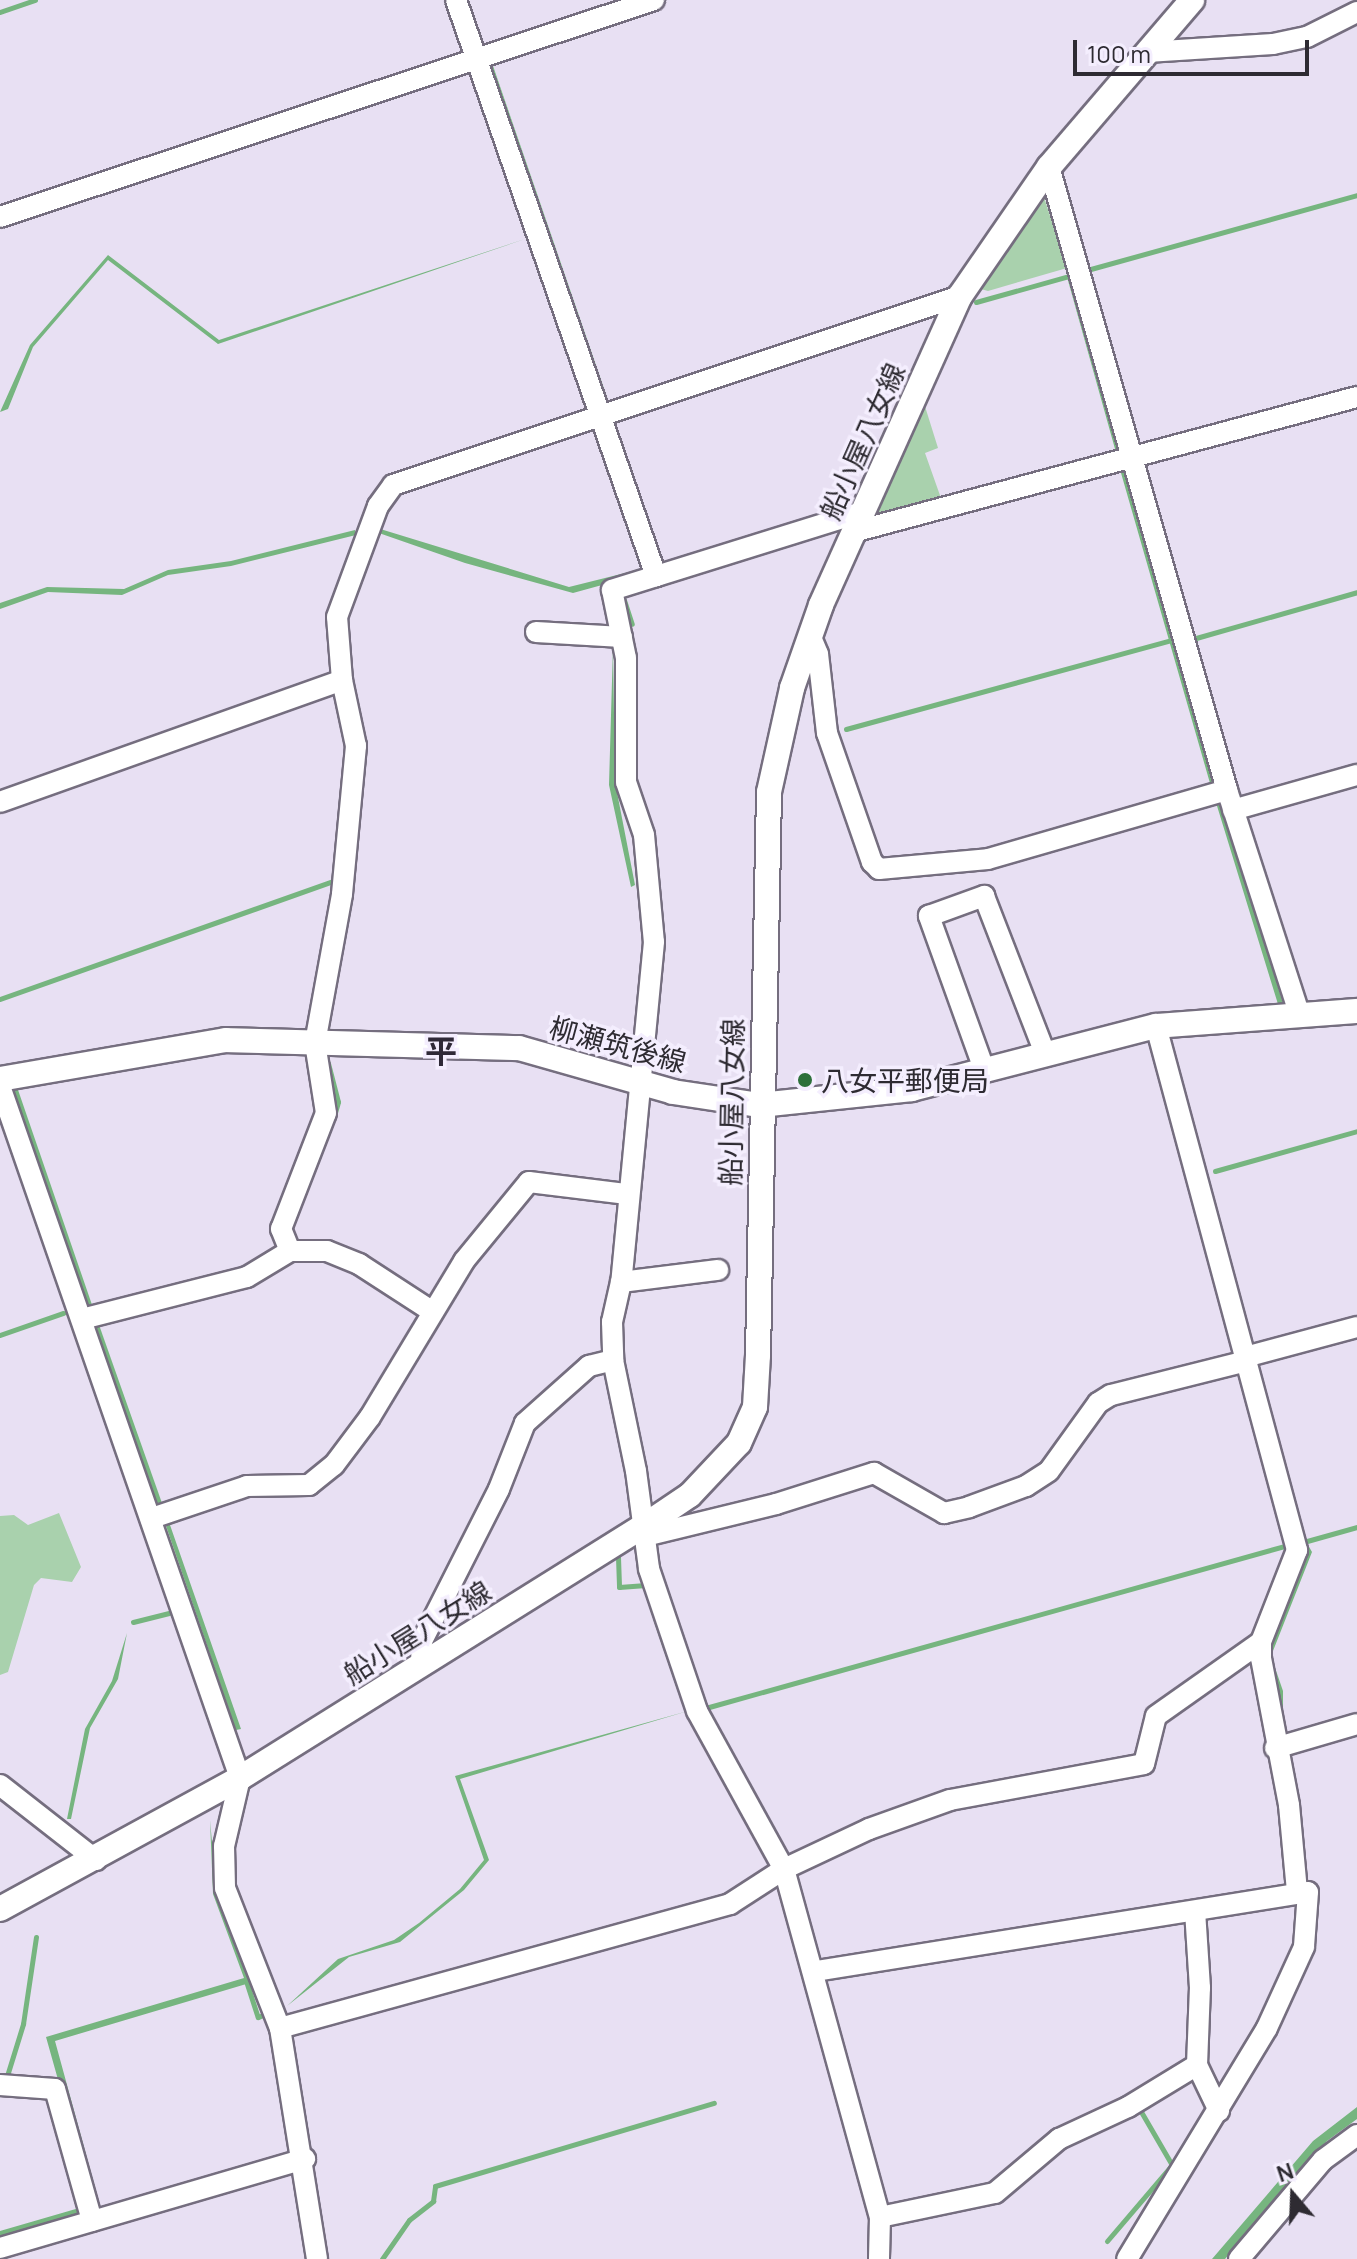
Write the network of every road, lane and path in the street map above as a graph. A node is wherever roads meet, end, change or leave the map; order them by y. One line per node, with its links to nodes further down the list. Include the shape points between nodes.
1 (456, 0): 6 (street)
2 (654, 0): 6 (street)
3 (1192, 0): 5 (main road, 船小屋八女線)
4 (1357, 12): 5 (street, via 1307,37 1273,44)
5 (1147, 52): 7 (main road, 船小屋八女線)
6 (477, 60): 8 (street); 11 (street)
7 (1049, 167): 9 (main road, 船小屋八女線); 12 (street)
8 (0, 217)
9 (960, 296): 11 (street); 13 (main road, 船小屋八女線)
10 (1357, 397): 12 (street)
11 (601, 416): 14 (street); 18 (street, via 393,485 378,506 337,617)
12 (1131, 460): 13 (street); 20 (street)
13 (858, 522): 14 (street); 16 (main road, 船小屋八女線)
14 (656, 576): 17 (street, via 612,590)
15 (536, 632): 17 (street)
16 (810, 635): 20 (street, via 818,654 827,733 872,862 879,869 988,859); 31 (main road, 船小屋八女線, via 792,688 769,792)
17 (622, 637): 29 (street, via 626,782 644,835 642,901 654,942)
18 (342, 680): 21 (street); 25 (street, via 356,746 342,894)
19 (1357, 775): 20 (street)
20 (1230, 800): 23 (street)
21 (0, 802)
22 (1357, 1011): 23 (main road, 柳瀬筑後線)
23 (1300, 1016): 24 (main road, 柳瀬筑後線)
24 (1156, 1026): 26 (main road, 柳瀬筑後線); 39 (street)
25 (315, 1043): 28 (main road, 柳瀬筑後線, via 226,1040); 29 (main road, 柳瀬筑後線, via 519,1048); 33 (street, via 326,1113 281,1229)
26 (1045, 1053): 27 (main road, 柳瀬筑後線); 27 (street, via 984,896 929,916)
27 (984, 1069): 31 (main road, 柳瀬筑後線, via 912,1089)
28 (0, 1079)
29 (637, 1081): 31 (main road, 柳瀬筑後線); 32 (street)
30 (0, 1086): 37 (street)
31 (760, 1105): 42 (main road, 船小屋八女線, via 755,1407 721,1467)
32 (627, 1194): 35 (street); 36 (street, via 529,1182 464,1261)
33 (290, 1251): 36 (street, via 327,1251 359,1264); 37 (street, via 247,1277)
34 (718, 1270): 35 (street)
35 (621, 1282): 40 (street, via 612,1322)
36 (433, 1312): 41 (street, via 370,1417 334,1465 309,1485 247,1486)
37 (82, 1319): 41 (street)
38 (1357, 1327): 39 (street)
39 (1245, 1359): 42 (street, via 1111,1395 1098,1403 1049,1471 1026,1486 969,1507 944,1513 874,1473 776,1504); 43 (street, via 1297,1550)
40 (613, 1360): 42 (street); 44 (street, via 589,1366 525,1423 499,1489 422,1641)
41 (152, 1518): 47 (street)
42 (645, 1531): 44 (main road, 船小屋八女線); 50 (street, via 649,1569 697,1711)
43 (1261, 1642): 46 (street); 50 (street, via 1156,1716 1144,1764 950,1800 869,1829)
44 (421, 1665): 47 (main road, 船小屋八女線)
45 (1357, 1724): 46 (street)
46 (1275, 1748): 51 (street, via 1289,1805)
47 (240, 1778): 49 (main road, 船小屋八女線); 55 (street, via 224,1846 225,1888)
48 (0, 1785): 49 (street)
49 (96, 1860): 52 (main road, 船小屋八女線)
50 (784, 1869): 54 (street); 55 (street, via 730,1904)
51 (1297, 1891): 53 (street); 58 (street, via 1308,1892 1311,1904 1304,1947 1267,2028)
52 (0, 1909)
53 (1195, 1911): 54 (street); 56 (street)
54 (816, 1971): 62 (street)
55 (280, 2028): 60 (street)
56 (1197, 2065): 58 (street); 62 (street, via 1128,2107 1059,2139 995,2193)
57 (0, 2085): 61 (street, via 55,2089)
58 (1219, 2111): 66 (street)
59 (1357, 2135): 67 (street, via 1323,2160)
60 (305, 2159): 61 (street); 65 (street)
61 (90, 2213): 63 (street)
62 (880, 2217): 64 (street)
63 (0, 2248)
64 (873, 2258)
65 (317, 2259)
66 (1127, 2259)
67 (1239, 2259)

